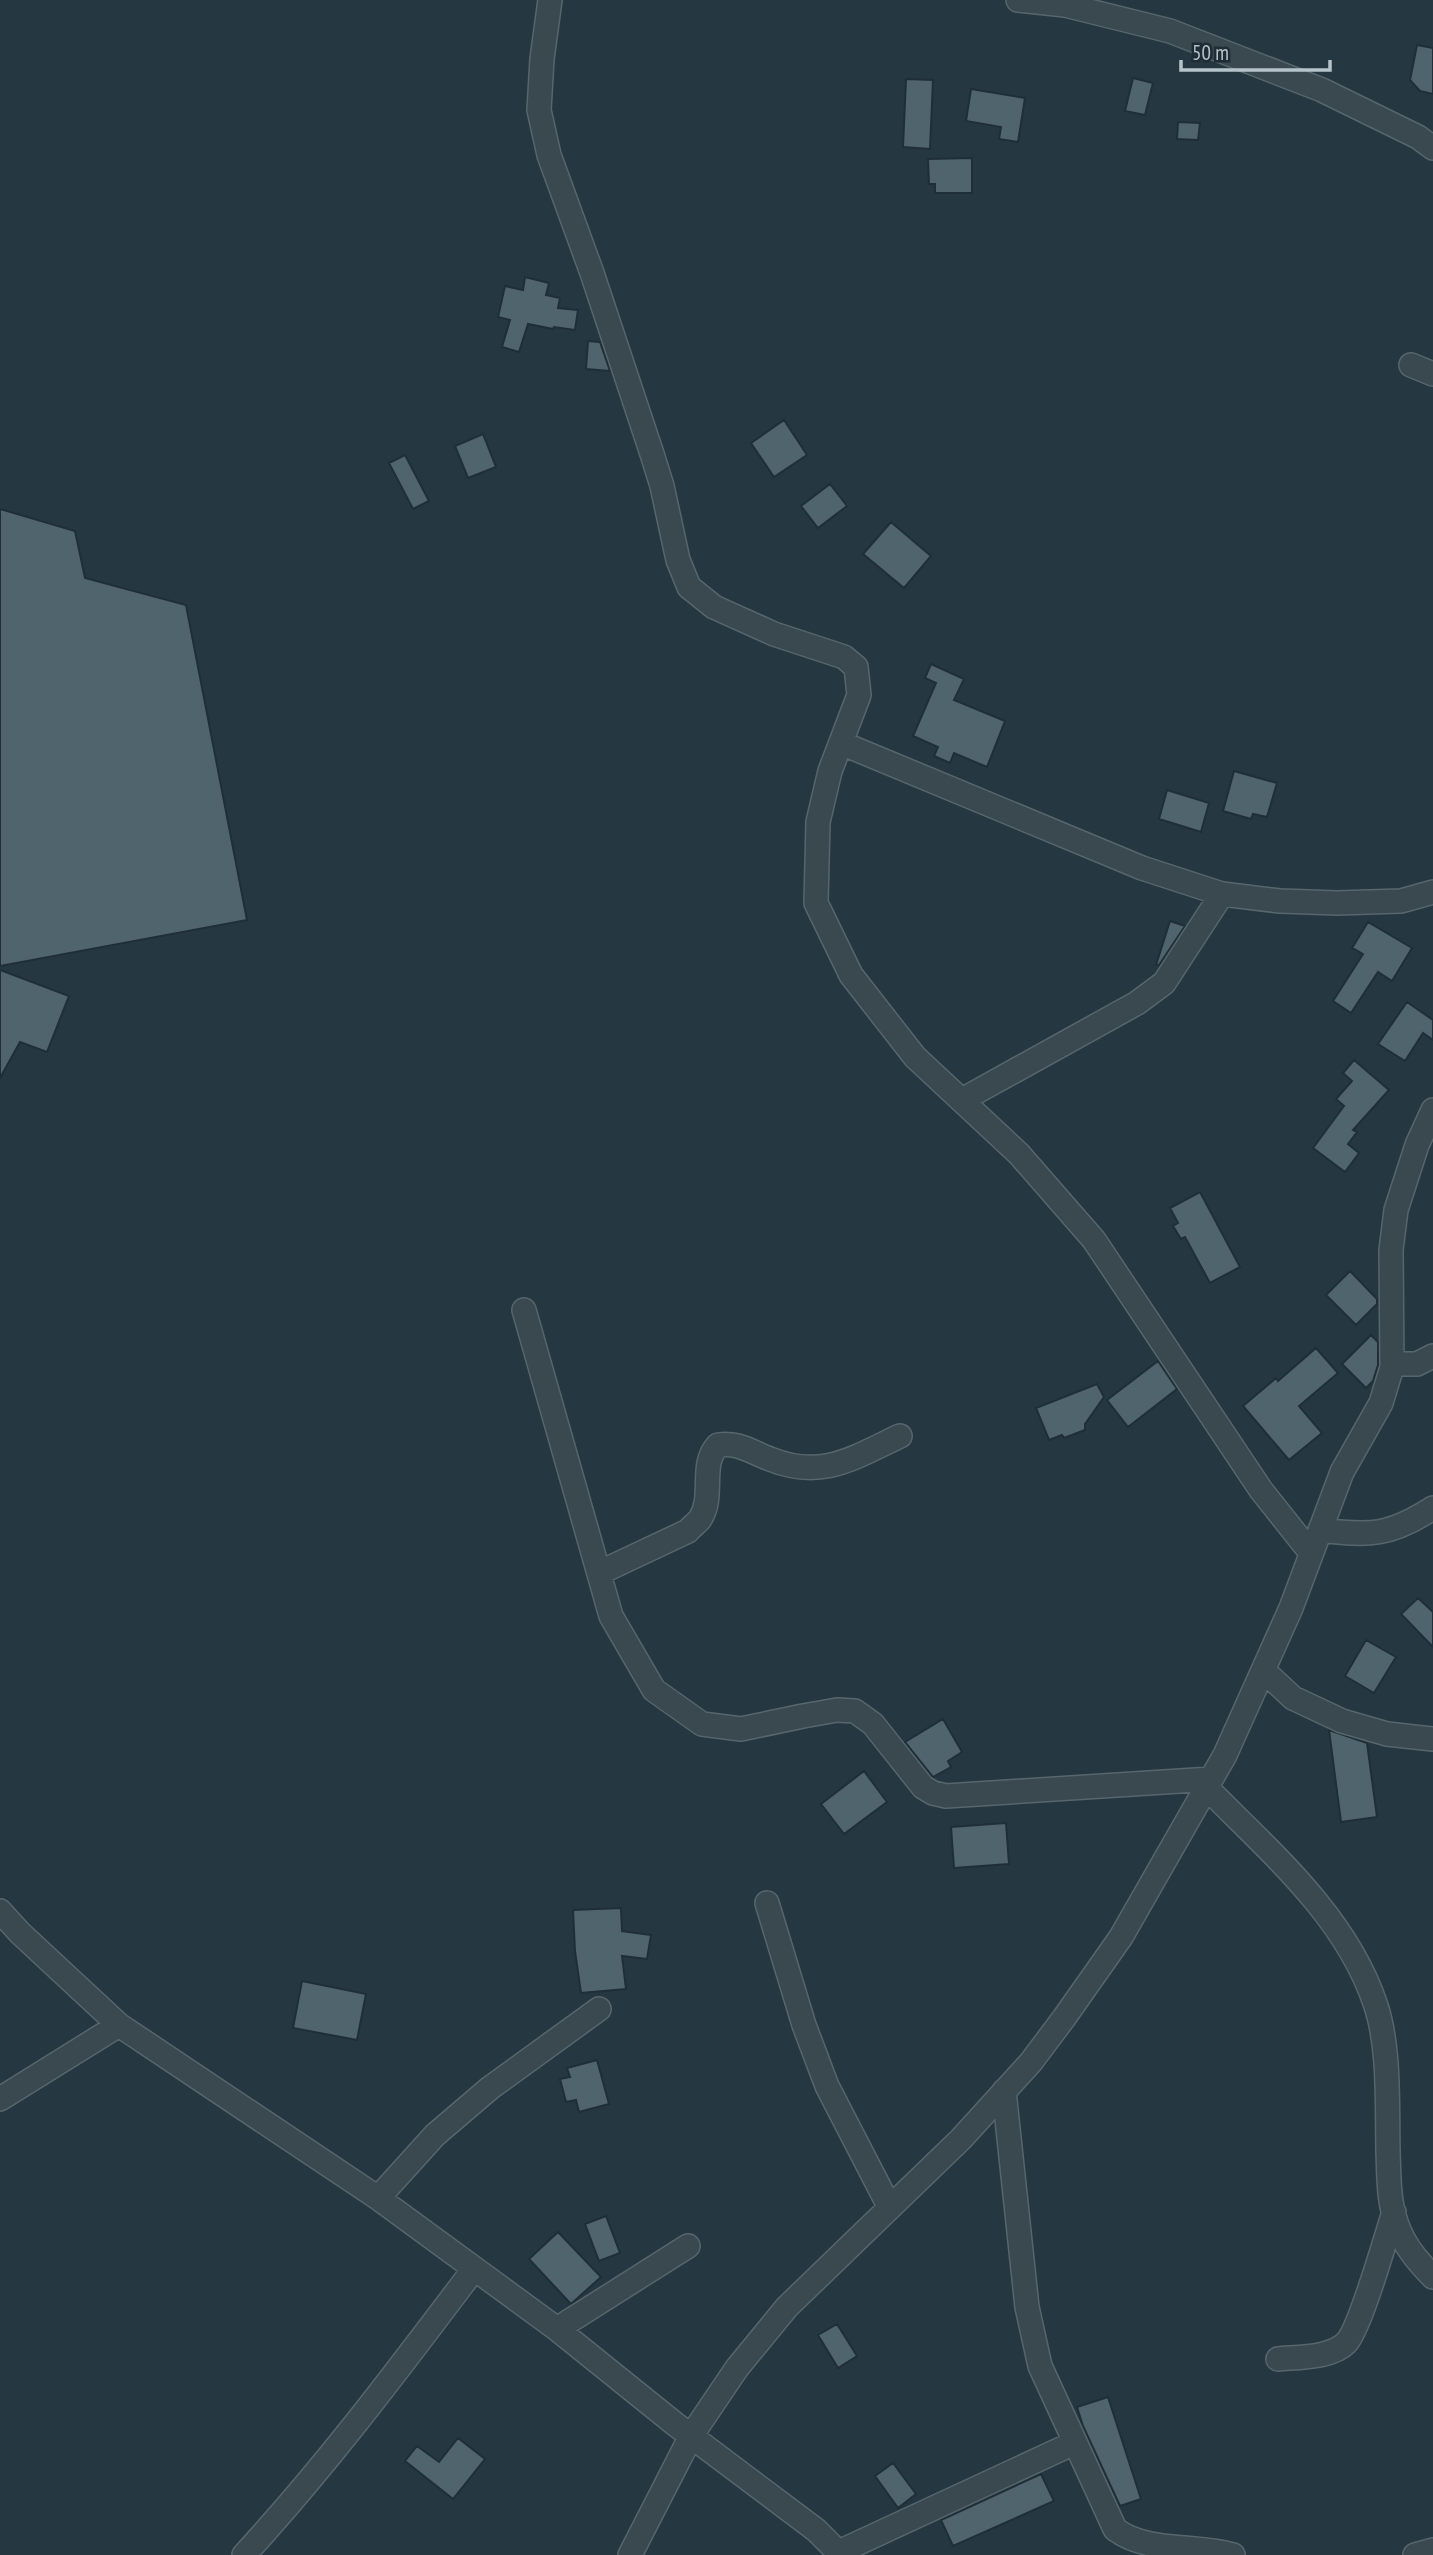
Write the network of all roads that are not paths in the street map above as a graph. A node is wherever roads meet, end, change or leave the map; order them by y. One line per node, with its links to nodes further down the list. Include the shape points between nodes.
1 (550, 0): 6 (street, via 539,110 549,155 662,486 678,560 689,587 715,607 774,634 844,657 856,667 859,695)
2 (1018, 0): 3 (street, via 1065,5 1170,31 1322,90)
3 (1433, 148)
4 (1410, 365): 5 (street)
5 (1433, 373)
6 (841, 743): 8 (street, via 1142,868); 9 (street, via 818,822 816,902 851,975 915,1057)
7 (1433, 892): 8 (street, via 1401,901 1338,903)
8 (1222, 894): 9 (street, via 1164,983 1138,1003)
9 (962, 1100): 17 (street, via 1019,1154 1094,1240 1261,1490)
10 (1433, 1110): 13 (street, via 1396,1210 1391,1250)
11 (524, 1310): 18 (street)
12 (1433, 1356): 13 (street, via 1417,1364)
13 (1392, 1364): 16 (street, via 1381,1403 1342,1472)
14 (900, 1436): 18 (street, via 829,1467 800,1468 744,1446 718,1445 710,1453 700,1520 688,1531)
15 (1433, 1508): 16 (street, via 1384,1532 1362,1535)
16 (1320, 1530): 17 (street)
17 (1311, 1553): 19 (street)
18 (599, 1573): 21 (street, via 611,1616 654,1690 702,1724 741,1729 837,1710 855,1711 873,1724 923,1787 946,1796)
19 (1264, 1671): 20 (street, via 1293,1698 1342,1721 1387,1734); 21 (street)
20 (1433, 1739)
21 (1208, 1783): 26 (street, via 1121,1937 1039,2051); 30 (street, via 1303,1886 1359,1963 1376,2006 1387,2068 1389,2190)
22 (767, 1903): 29 (street, via 827,2086)
23 (0, 1911): 25 (street)
24 (598, 2009): 28 (street, via 489,2088 435,2135)
25 (119, 2025): 27 (street); 28 (street)
26 (1004, 2091): 29 (street, via 961,2139); 37 (street, via 1027,2307 1041,2366)
27 (0, 2099)
28 (378, 2198): 32 (street)
29 (889, 2206): 36 (street, via 787,2307 737,2368)
30 (1394, 2212): 33 (street, via 1415,2258); 35 (street, via 1346,2343 1324,2353)
31 (688, 2246): 34 (street)
32 (474, 2269): 34 (street); 41 (street, via 357,2423)
33 (1433, 2277)
34 (557, 2329): 36 (street)
35 (1278, 2359)
36 (691, 2436): 40 (street); 42 (street)
37 (1074, 2443): 38 (street); 40 (street)
38 (1127, 2547): 43 (street, via 1149,2544)
39 (1433, 2550): 44 (street)
40 (840, 2553)
41 (244, 2555)
42 (629, 2555)
43 (1233, 2555)
44 (1416, 2555)

